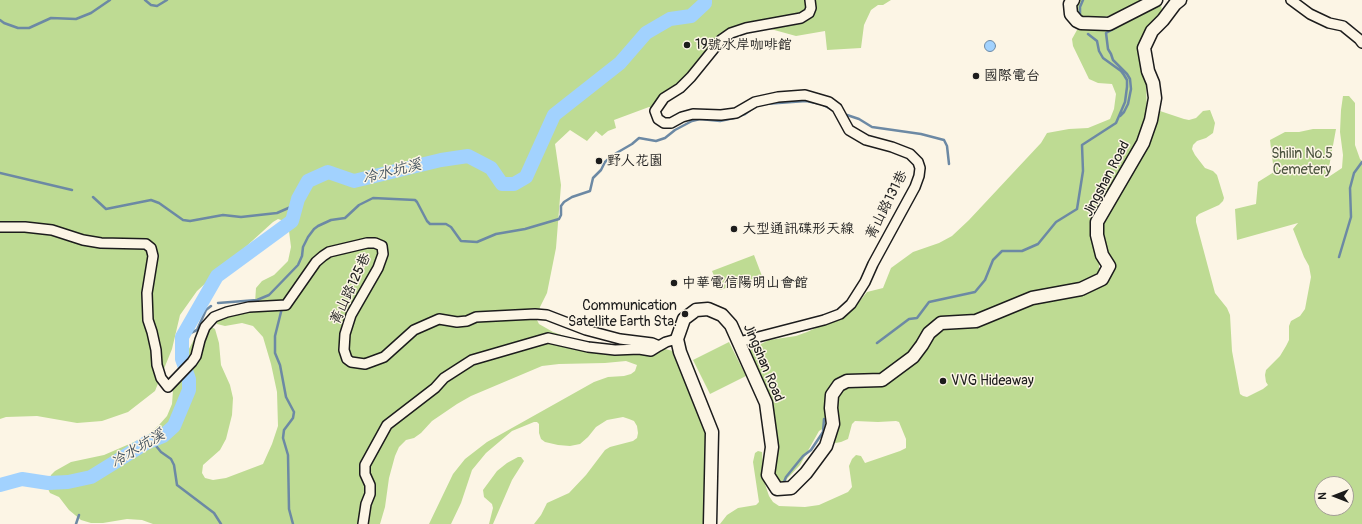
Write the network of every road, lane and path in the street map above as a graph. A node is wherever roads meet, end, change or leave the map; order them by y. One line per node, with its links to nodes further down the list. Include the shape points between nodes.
1 (810, 0): 9 (street, 菁山路131巷, via 812,2 809,13 802,18 746,28 721,40 691,77 664,98 655,111 658,119 664,123 671,123 693,114 736,113 755,102 805,95 829,102 837,108 848,130 866,140 910,154 918,162 919,176 865,282 851,304 840,314 824,320)
2 (1072, 0): 3 (street, via 1071,14 1077,21 1109,24)
3 (1156, 0)
4 (1180, 0): 9 (street, Jingshan Road, via 1152,31 1144,48 1155,98 1151,120 1143,143 1097,222 1100,248 1109,266 1102,279 1081,289 1032,298 976,321 941,323 929,333 913,357 882,380 847,381 839,385 832,395 833,424 826,446 791,488 777,490 768,475 772,447 766,403)
5 (1291, 0): 6 (street, via 1310,14 1343,26)
6 (1362, 43)
7 (0, 227): 10 (street, 菁山路125巷, via 52,230 75,238 146,244 151,248 153,256 147,293 148,320 157,365 161,378 168,387 196,356 205,326 214,317 249,307 286,304 323,256 329,252 367,243 382,246 383,254 351,316 345,334 344,350 351,362 365,364 384,357 414,330 439,319 457,322 467,321 476,316 547,315 586,330)
8 (677, 339): 9 (street, Jingshan Road, via 684,319 696,310 708,309 722,314); 10 (street); 12 (street, via 712,432)
9 (739, 342)
10 (659, 346): 11 (street, via 651,351 615,350 548,338 472,360 444,378 387,426 365,466 370,494)
11 (364, 524)
12 (710, 524)

